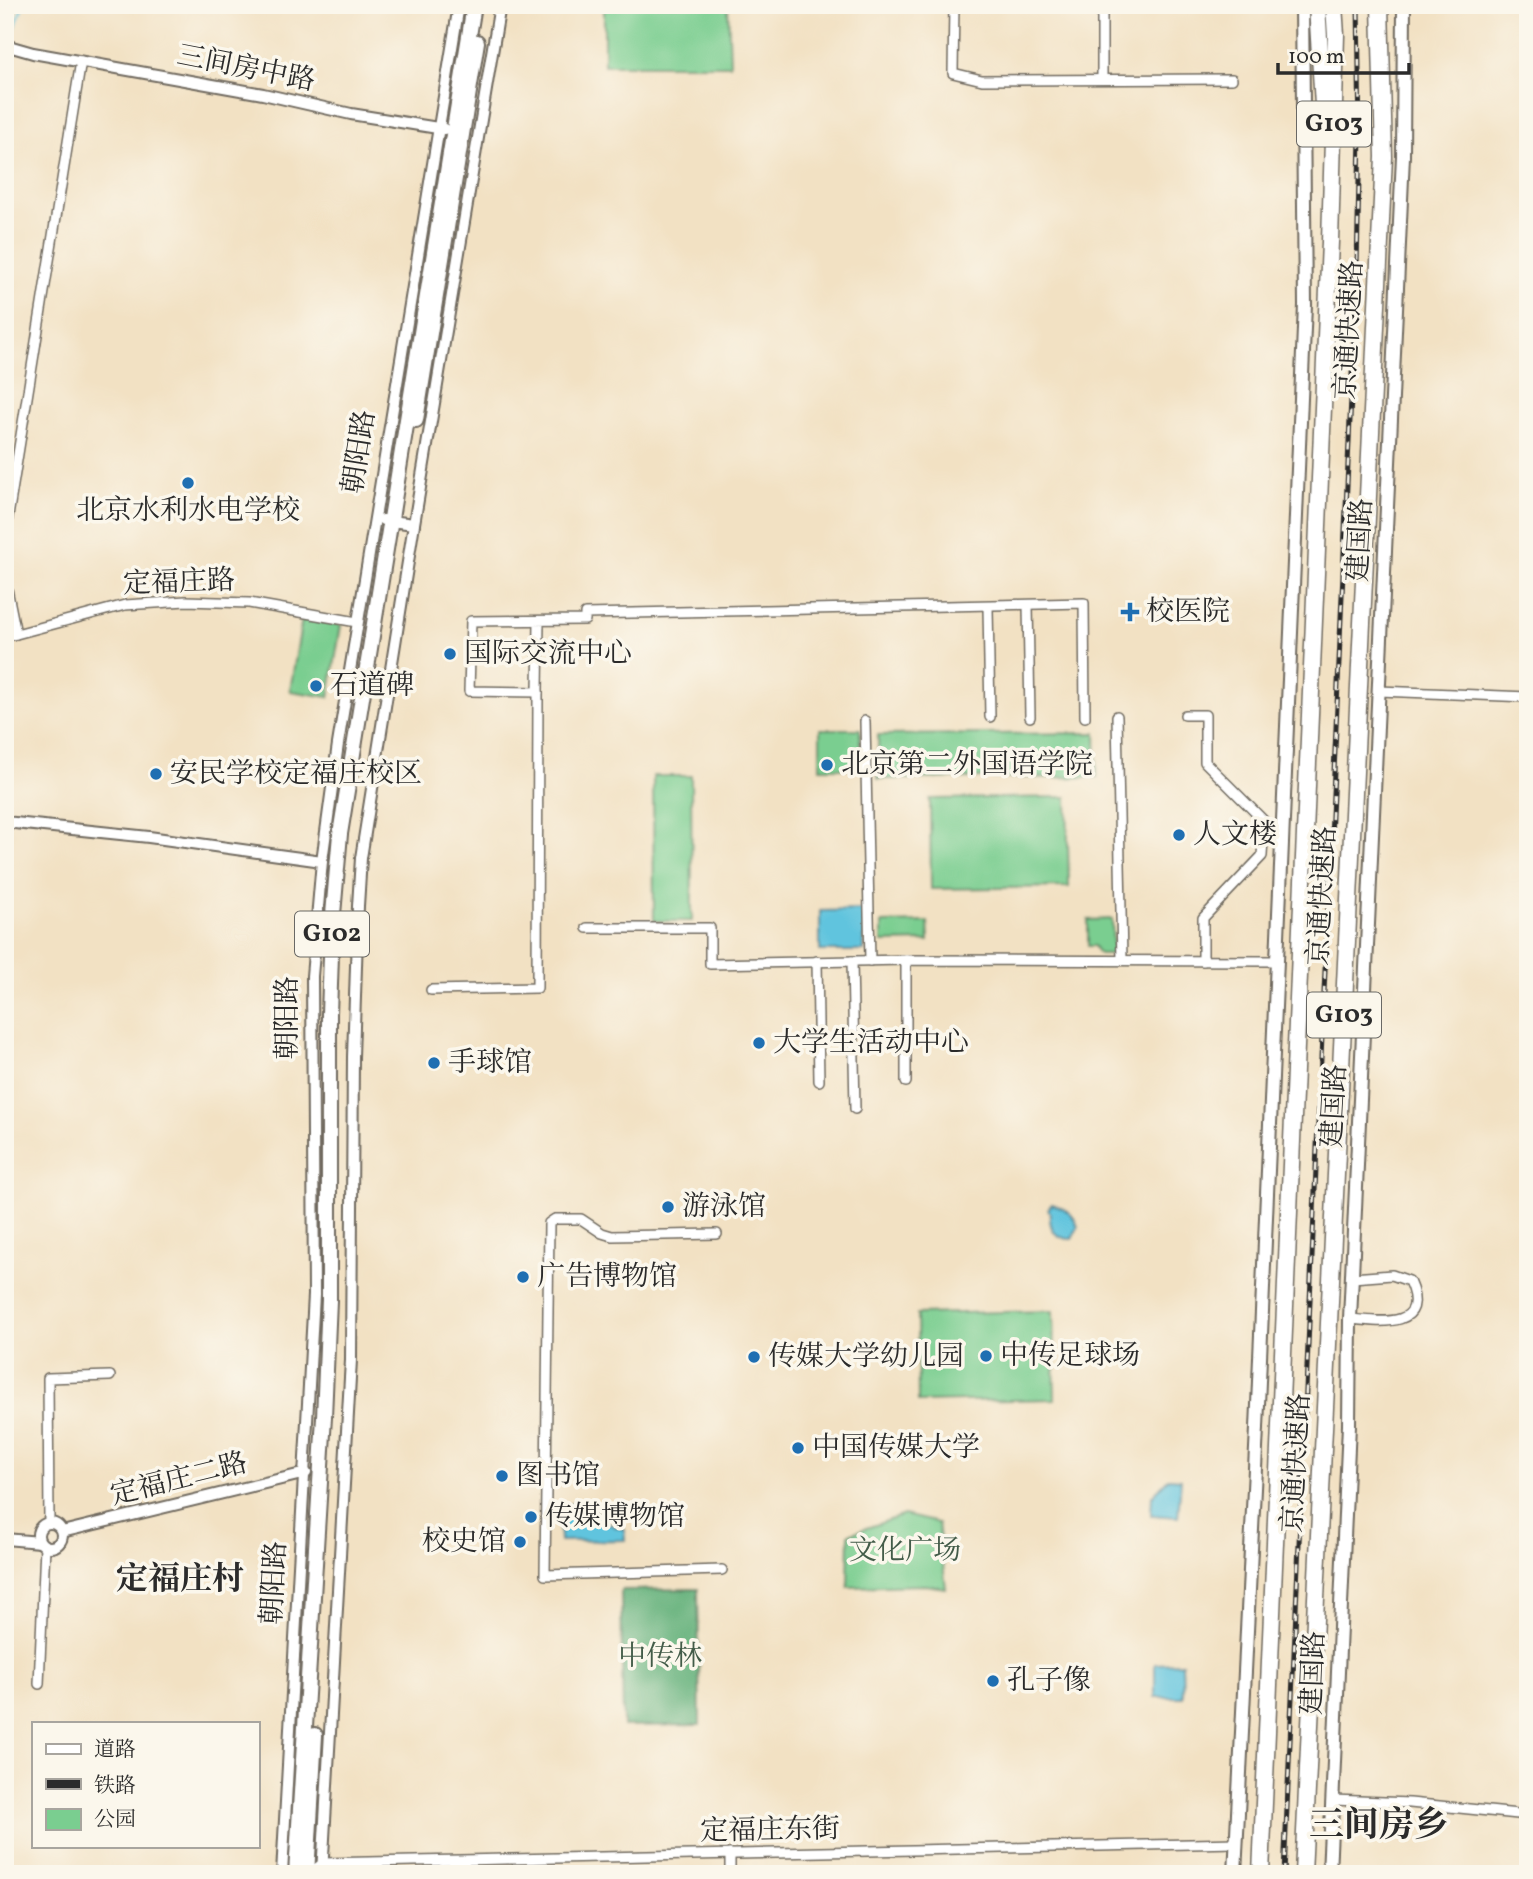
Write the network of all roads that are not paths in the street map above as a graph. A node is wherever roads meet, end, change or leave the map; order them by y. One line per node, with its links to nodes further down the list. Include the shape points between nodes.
1 (459, 5): 17 (street, 朝阳路)
2 (474, 5): 17 (highway, 朝阳路 / G102)
3 (484, 5): 17 (highway, 朝阳路 / G102)
4 (500, 5): 17 (street, 朝阳路)
5 (954, 5): 15 (street, via 953,73 982,80)
6 (1102, 5): 15 (street)
7 (1302, 5): 48 (main road, via 1305,305)
8 (1317, 5): 19 (highway)
9 (1334, 5): 19 (highway, 京通快速路 / G103)
10 (1380, 5): 18 (highway, 京通快速路 / G103)
11 (1391, 5): 18 (highway)
12 (1404, 5): 30 (main road, 建国路, via 1403,156)
13 (5, 45): 14 (street, 三间房中路)
14 (81, 61): 17 (street, 三间房中路); 22 (street)
15 (1102, 79): 16 (street)
16 (1232, 79)
17 (459, 132): 20 (street, 朝阳路); 21 (highway, 朝阳路 / G102)
18 (1384, 157): 76 (highway, 京通快速路 / G103)
19 (1330, 242): 75 (highway, 京通快速路 / G103)
20 (374, 519): 21 (street); 27 (street, 朝阳路)
21 (401, 522): 69 (street, 朝阳路, via 358,906 352,1348); 71 (highway, 朝阳路 / G102, via 340,834 332,926 329,1300); 72 (highway, 朝阳路 / G102, via 349,835 341,927 338,1300)
22 (5, 535)
23 (5, 579): 28 (street)
24 (1028, 605): 25 (street); 35 (street, via 1084,603); 37 (street)
25 (988, 607): 26 (street, via 585,614 585,620); 36 (street)
26 (539, 621): 31 (street); 31 (street, via 471,621 469,691)
27 (357, 622): 28 (street, 定福庄路, via 249,603 186,601 125,605); 40 (street, 朝阳路)
28 (16, 634): 29 (street, 定福庄路)
29 (5, 637)
30 (1379, 691): 32 (street); 54 (main road, 建国路)
31 (537, 692): 49 (street, via 537,988)
32 (1528, 697)
33 (1185, 715): 47 (street, via 1205,715 1205,762 1264,821 1262,856 1203,918)
34 (1117, 716): 43 (street)
35 (1085, 717)
36 (990, 718)
37 (1030, 718)
38 (865, 721): 46 (street)
39 (5, 822): 40 (street)
40 (321, 861): 57 (street, 朝阳路, via 312,976 314,1295)
41 (587, 928): 44 (street, via 710,928 710,964)
42 (906, 960): 43 (street); 46 (street); 51 (street)
43 (1122, 960): 47 (street)
44 (817, 961): 45 (street); 50 (street)
45 (852, 961): 46 (street); 52 (street)
46 (870, 961)
47 (1203, 961): 48 (street)
48 (1277, 961): 67 (main road)
49 (431, 990)
50 (820, 1081)
51 (906, 1082)
52 (855, 1109)
53 (717, 1234): 63 (street, via 612,1236 581,1219 549,1223 545,1575)
54 (1352, 1278): 55 (main road, 建国路); 55 (street, via 1392,1275 1409,1281 1416,1305 1397,1321)
55 (1350, 1320): 65 (main road, 建国路)
56 (110, 1376): 58 (street, via 48,1377)
57 (306, 1473): 60 (street, 定福庄二路); 70 (street, 朝阳路)
58 (49, 1522): 60 (street); 62 (street, via 40,1528)
59 (5, 1532): 62 (street)
60 (62, 1532): 62 (street, 定福庄二路, via 58,1545)
61 (5, 1539): 62 (street)
62 (41, 1541): 64 (street)
63 (722, 1570)
64 (39, 1684)
65 (1333, 1800): 66 (street); 77 (main road, 建国路)
66 (1528, 1815)
67 (1237, 1843): 68 (street, 定福庄东街); 74 (main road)
68 (730, 1854): 69 (street, 定福庄东街); 73 (street)
69 (322, 1868): 72 (street)
70 (282, 1874)
71 (296, 1874)
72 (308, 1874)
73 (730, 1874)
74 (1235, 1874)
75 (1261, 1874)
76 (1303, 1874)
77 (1329, 1874)

